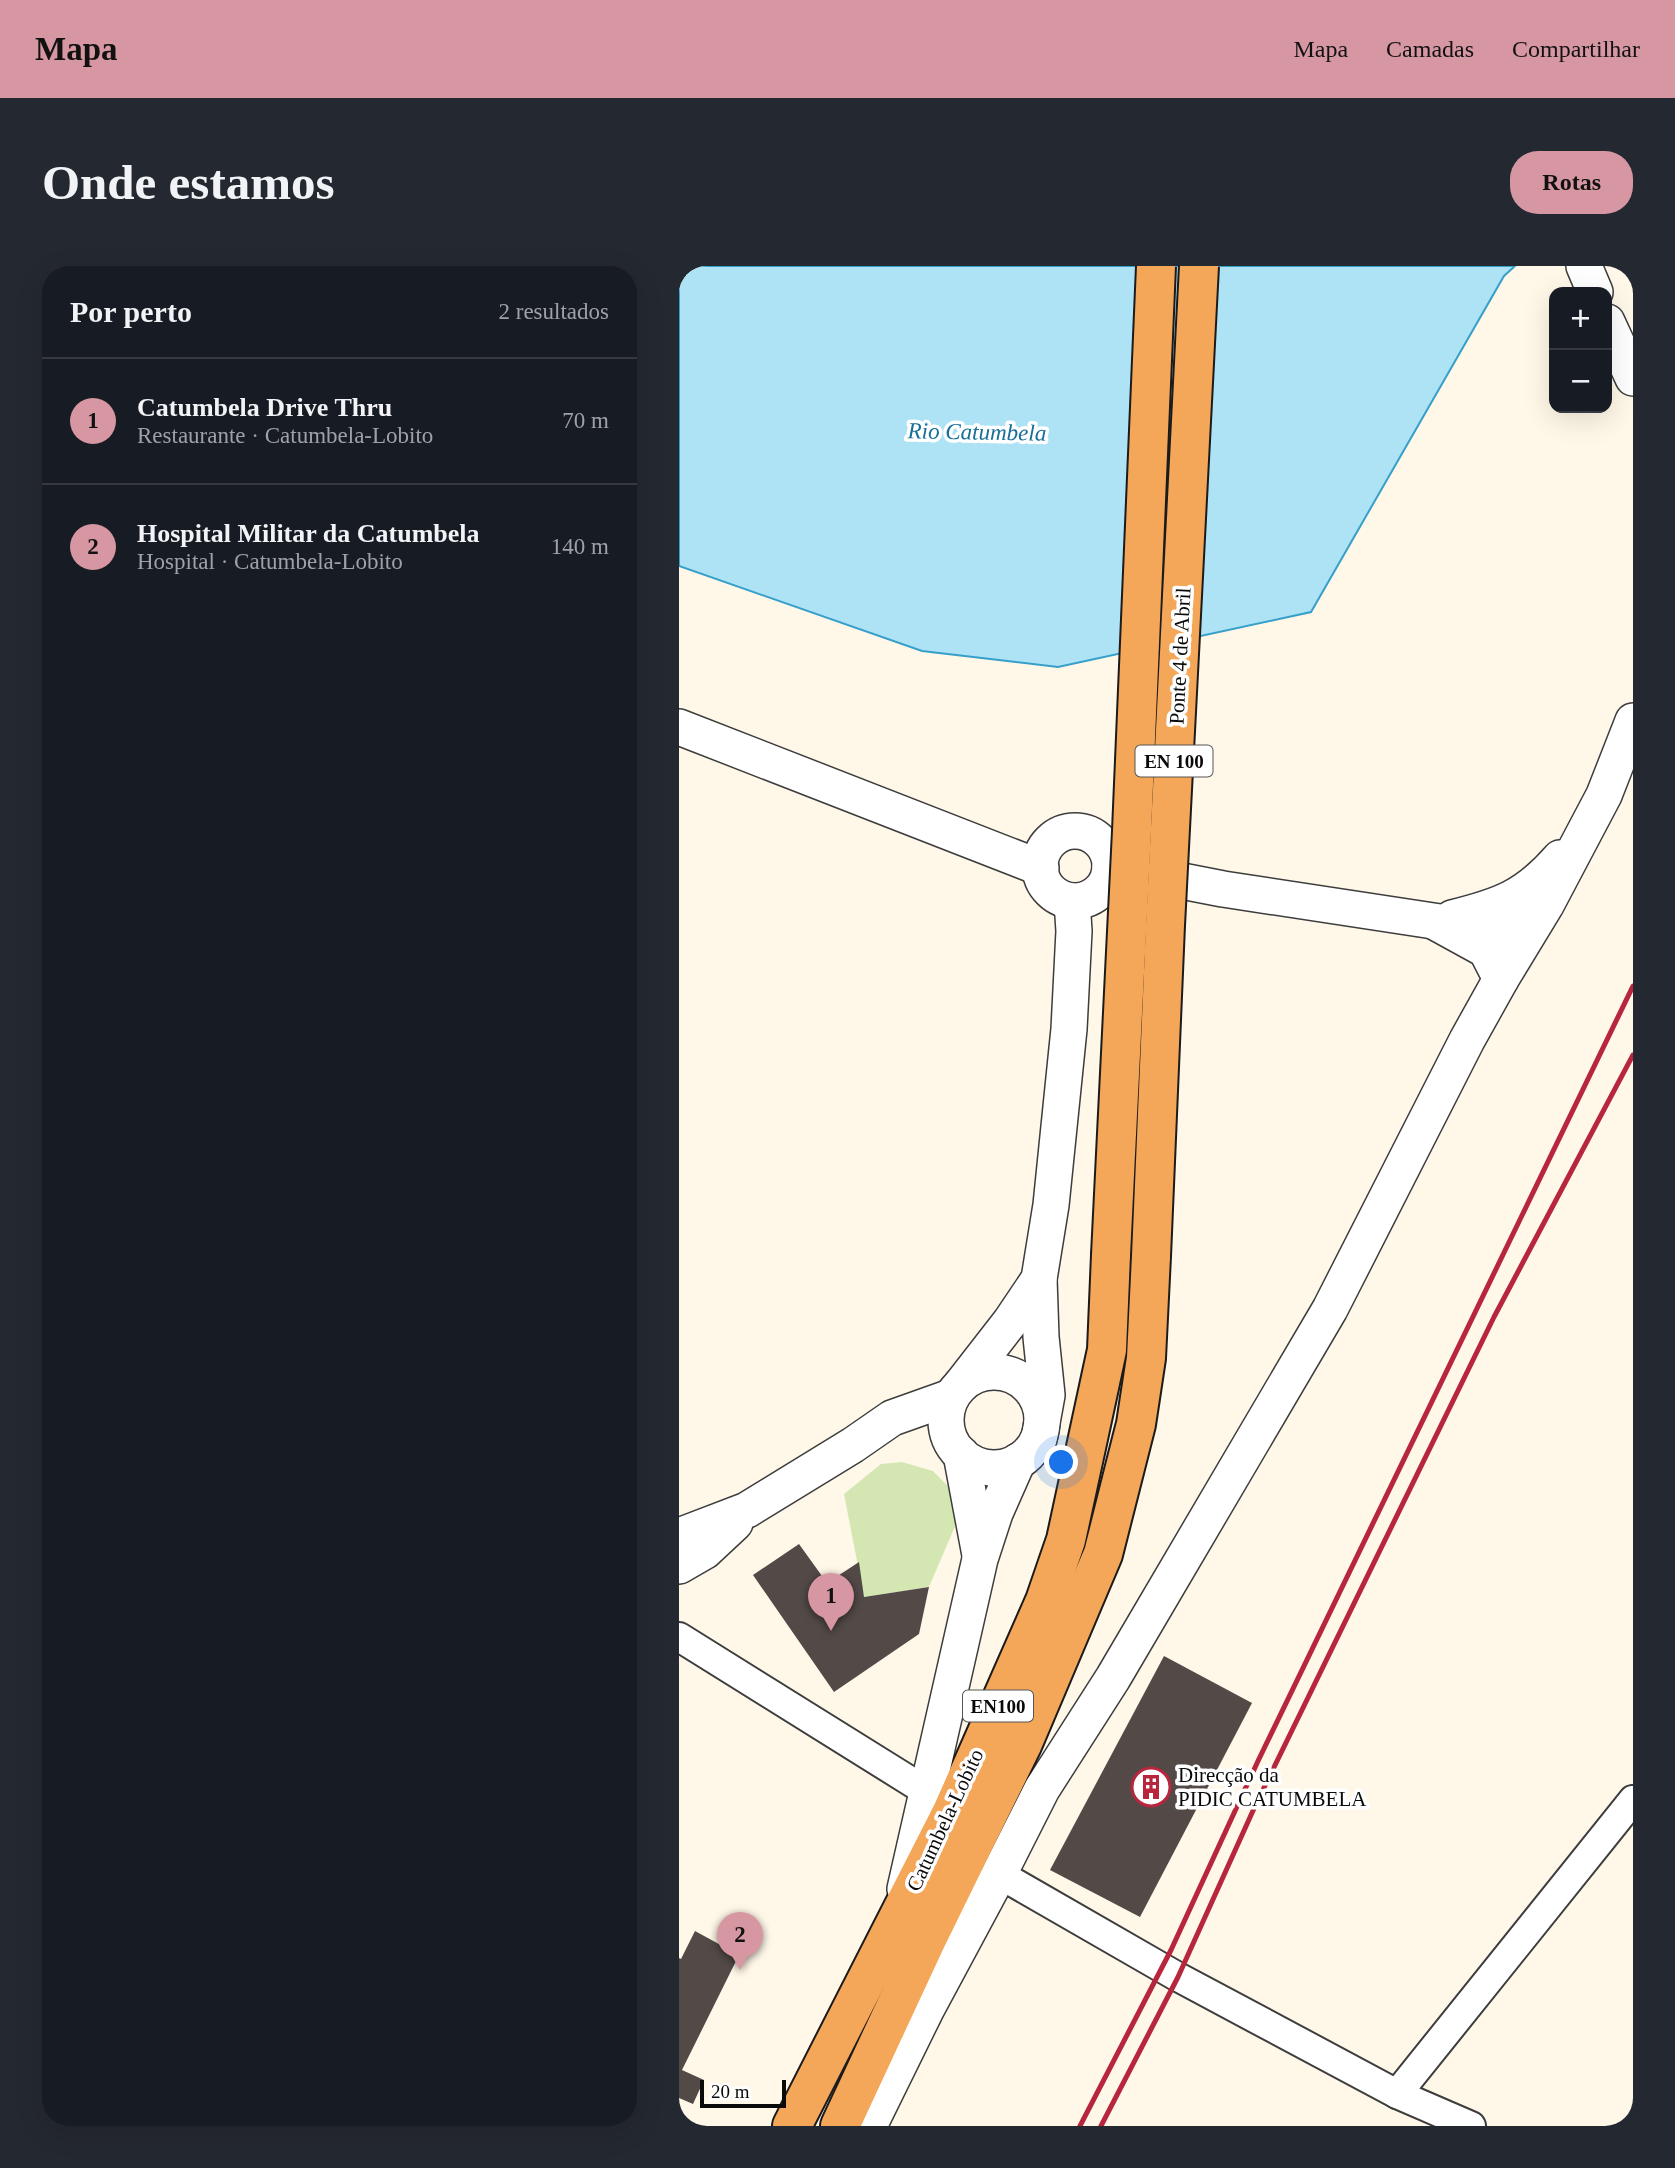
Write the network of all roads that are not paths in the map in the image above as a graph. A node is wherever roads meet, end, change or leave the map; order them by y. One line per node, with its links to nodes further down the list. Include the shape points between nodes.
1 (1156, 266): 14 (highway, Ponte 4 de Abril / EN 100, bridge)
2 (1199, 266): 15 (highway, Ponte 4 de Abril / EN 100, bridge)
3 (1612, 332): 4 (street)
4 (1633, 378)
5 (1633, 721): 7 (street)
6 (679, 727): 9 (street)
7 (1587, 826): 11 (street); 12 (street, via 1543,877 1510,901)
8 (1110, 867): 9 (street, via 1104,846 1075,831 1063,833 1046,847); 10 (street, via 1108,878 1094,896); 12 (street)
9 (1041, 868): 10 (street, via 1051,890)
10 (1072, 901): 16 (street, via 1069,1029)
11 (1538, 919): 12 (street, via 1502,929); 13 (street)
12 (1435, 922): 13 (street, via 1486,950)
13 (1501, 979): 26 (street, via 1330,1309 1113,1678 1042,1789)
14 (1111, 1255): 27 (highway, Catumbela-Lobito / EN100, via 1107,1350 1066,1540 1045,1601 952,1812)
15 (1151, 1256): 30 (highway, Catumbela-Lobito / EN100, via 1146,1357 1136,1424 1103,1554 1022,1745)
16 (1039, 1279): 17 (street); 18 (street, via 1047,1395)
17 (955, 1416): 18 (street, via 973,1463 1004,1467); 18 (street, via 975,1376 1007,1373 1021,1380 1041,1406 1042,1422); 19 (street, via 853,1445); 21 (street)
18 (1029, 1450): 21 (street, via 995,1513)
19 (747, 1510): 20 (street); 22 (street, via 723,1537)
20 (679, 1536)
21 (980, 1559): 24 (street)
22 (679, 1566)
23 (679, 1637): 24 (street)
24 (926, 1791): 27 (street)
25 (1633, 1800): 28 (street)
26 (999, 1874): 28 (street, via 1178,1977); 31 (street)
27 (899, 1916): 29 (highway, Catumbela-Lobito / EN100)
28 (1397, 2094): 32 (street)
29 (792, 2126)
30 (840, 2126)
31 (869, 2126)
32 (1471, 2126)

